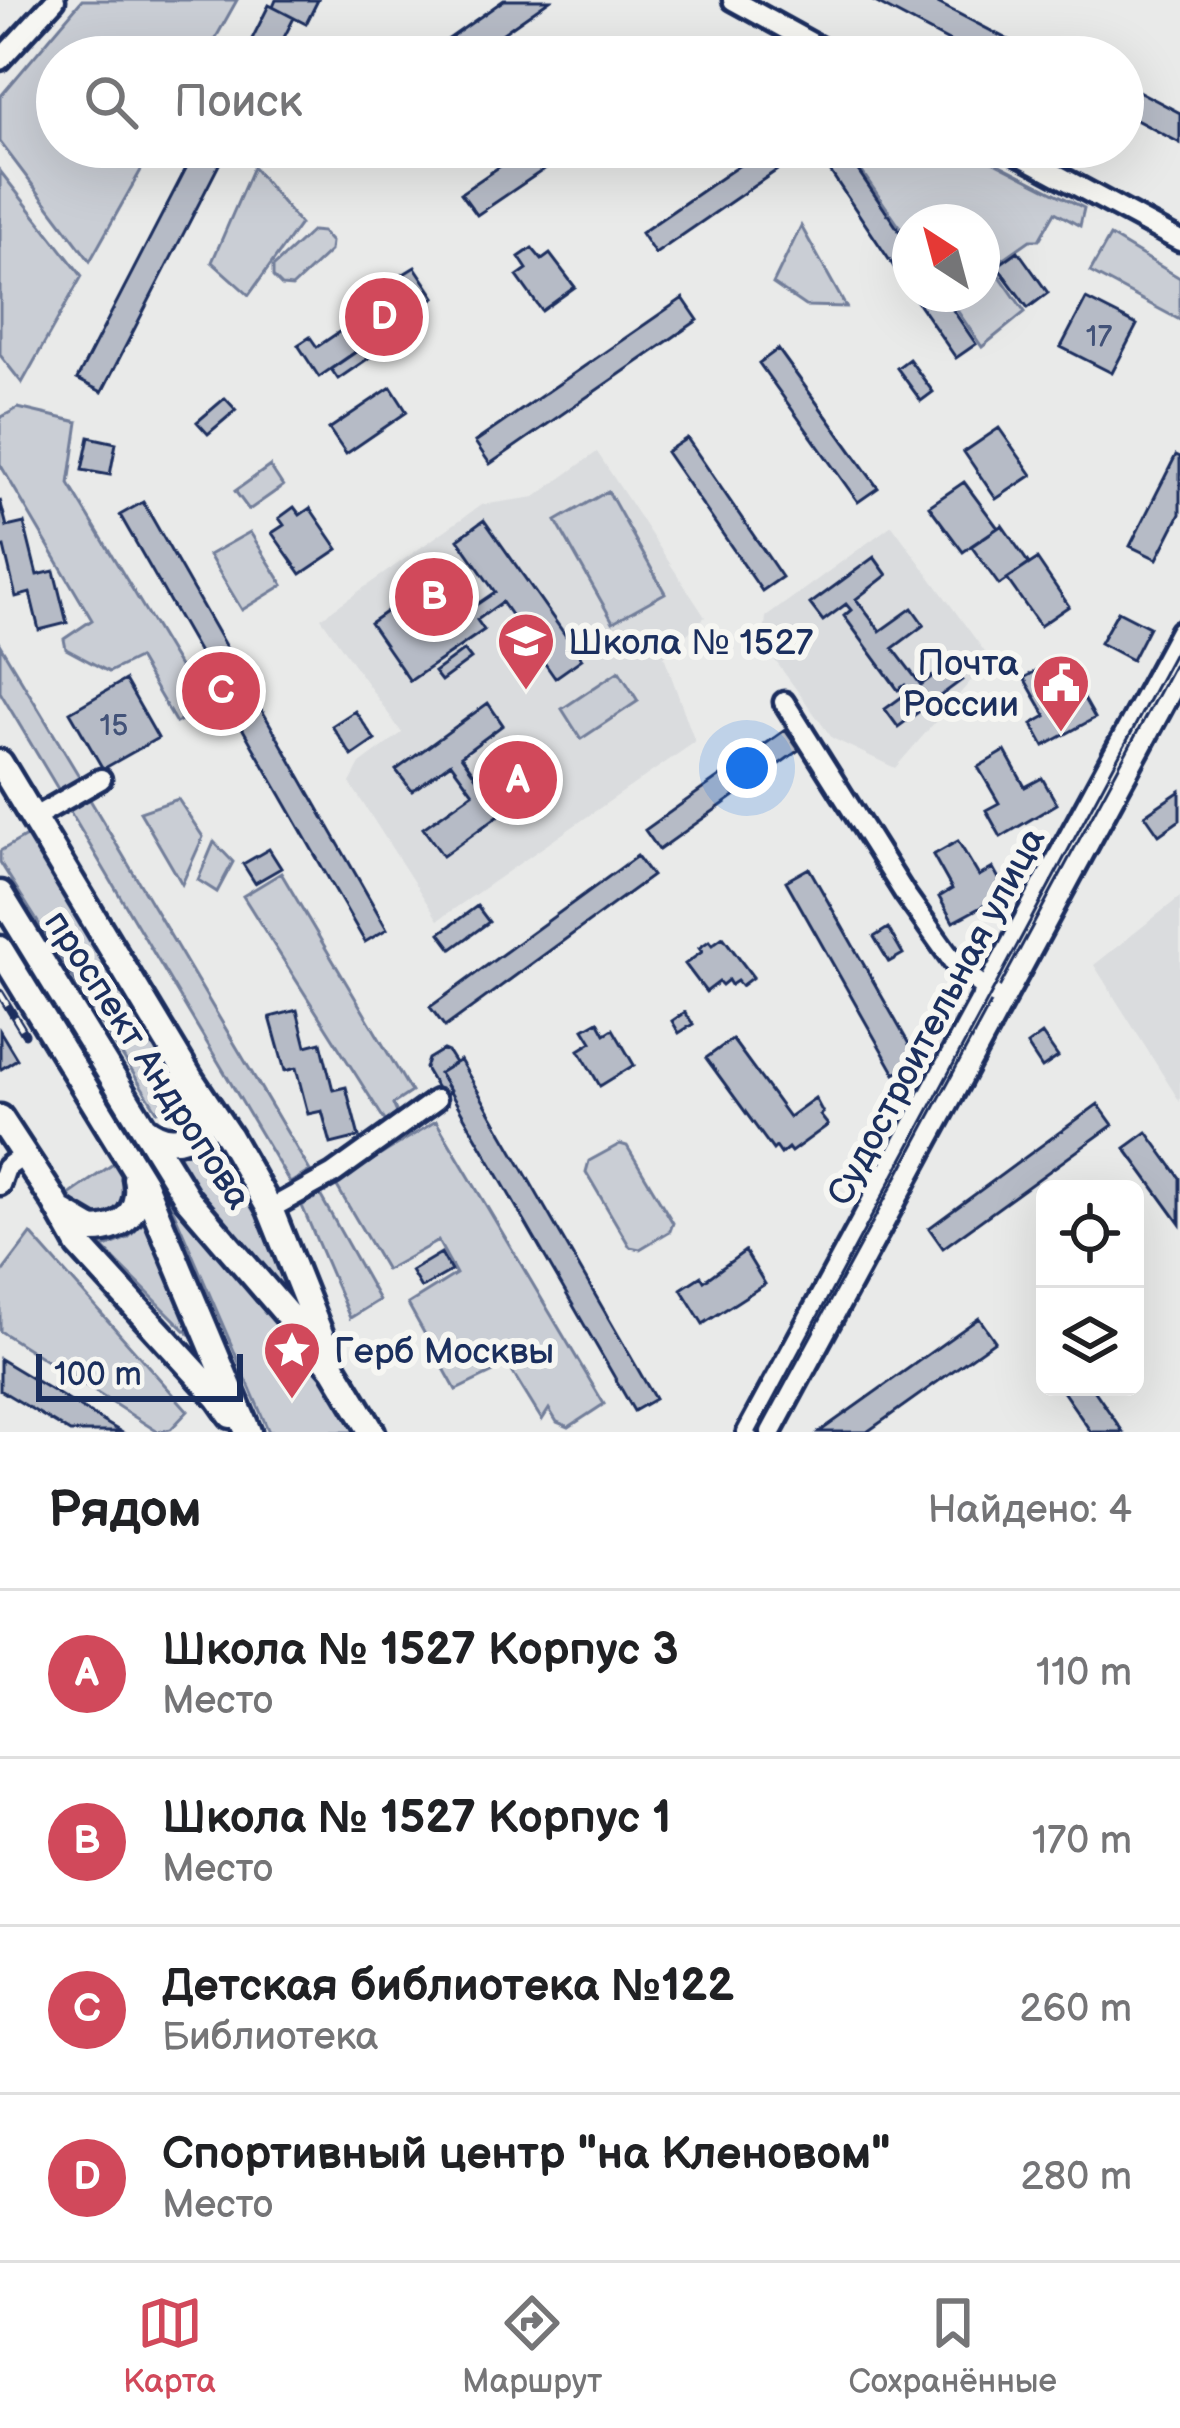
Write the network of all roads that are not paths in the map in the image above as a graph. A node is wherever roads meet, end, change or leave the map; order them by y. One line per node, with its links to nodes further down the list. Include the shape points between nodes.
1 (56, 0): 4 (street)
2 (733, 0): 3 (street)
3 (799, 36)
4 (0, 60)
5 (1044, 168): 6 (street)
6 (1180, 241)
7 (1180, 631): 15 (street, Судостроительная улица)
8 (1180, 675): 16 (street, Судостроительная улица)
9 (784, 703): 15 (street, via 904,894 957,967)
10 (0, 763): 12 (main road)
11 (101, 779): 12 (street)
12 (33, 818): 17 (main road)
13 (0, 894): 20 (main road, проспект Андропова)
14 (0, 949): 22 (main road, проспект Андропова)
15 (986, 989): 16 (street); 29 (street, Судостроительная улица)
16 (1004, 1000): 30 (street, Судостроительная улица)
17 (191, 1080): 20 (main road, via 202,1109 191,1133 167,1141); 25 (main road)
18 (436, 1100): 25 (street)
19 (0, 1118): 21 (main road)
20 (140, 1124): 26 (main road, проспект Андропова, via 187,1198)
21 (24, 1155): 23 (street); 24 (main road)
22 (133, 1167): 24 (main road, via 137,1200 113,1227 89,1228); 27 (main road, проспект Андропова)
23 (0, 1185)
24 (55, 1202): 27 (main road, via 79,1245)
25 (270, 1209): 26 (main road)
26 (334, 1369): 28 (main road, проспект Андропова)
27 (245, 1432)
28 (372, 1432)
29 (747, 1432)
30 (772, 1432)

